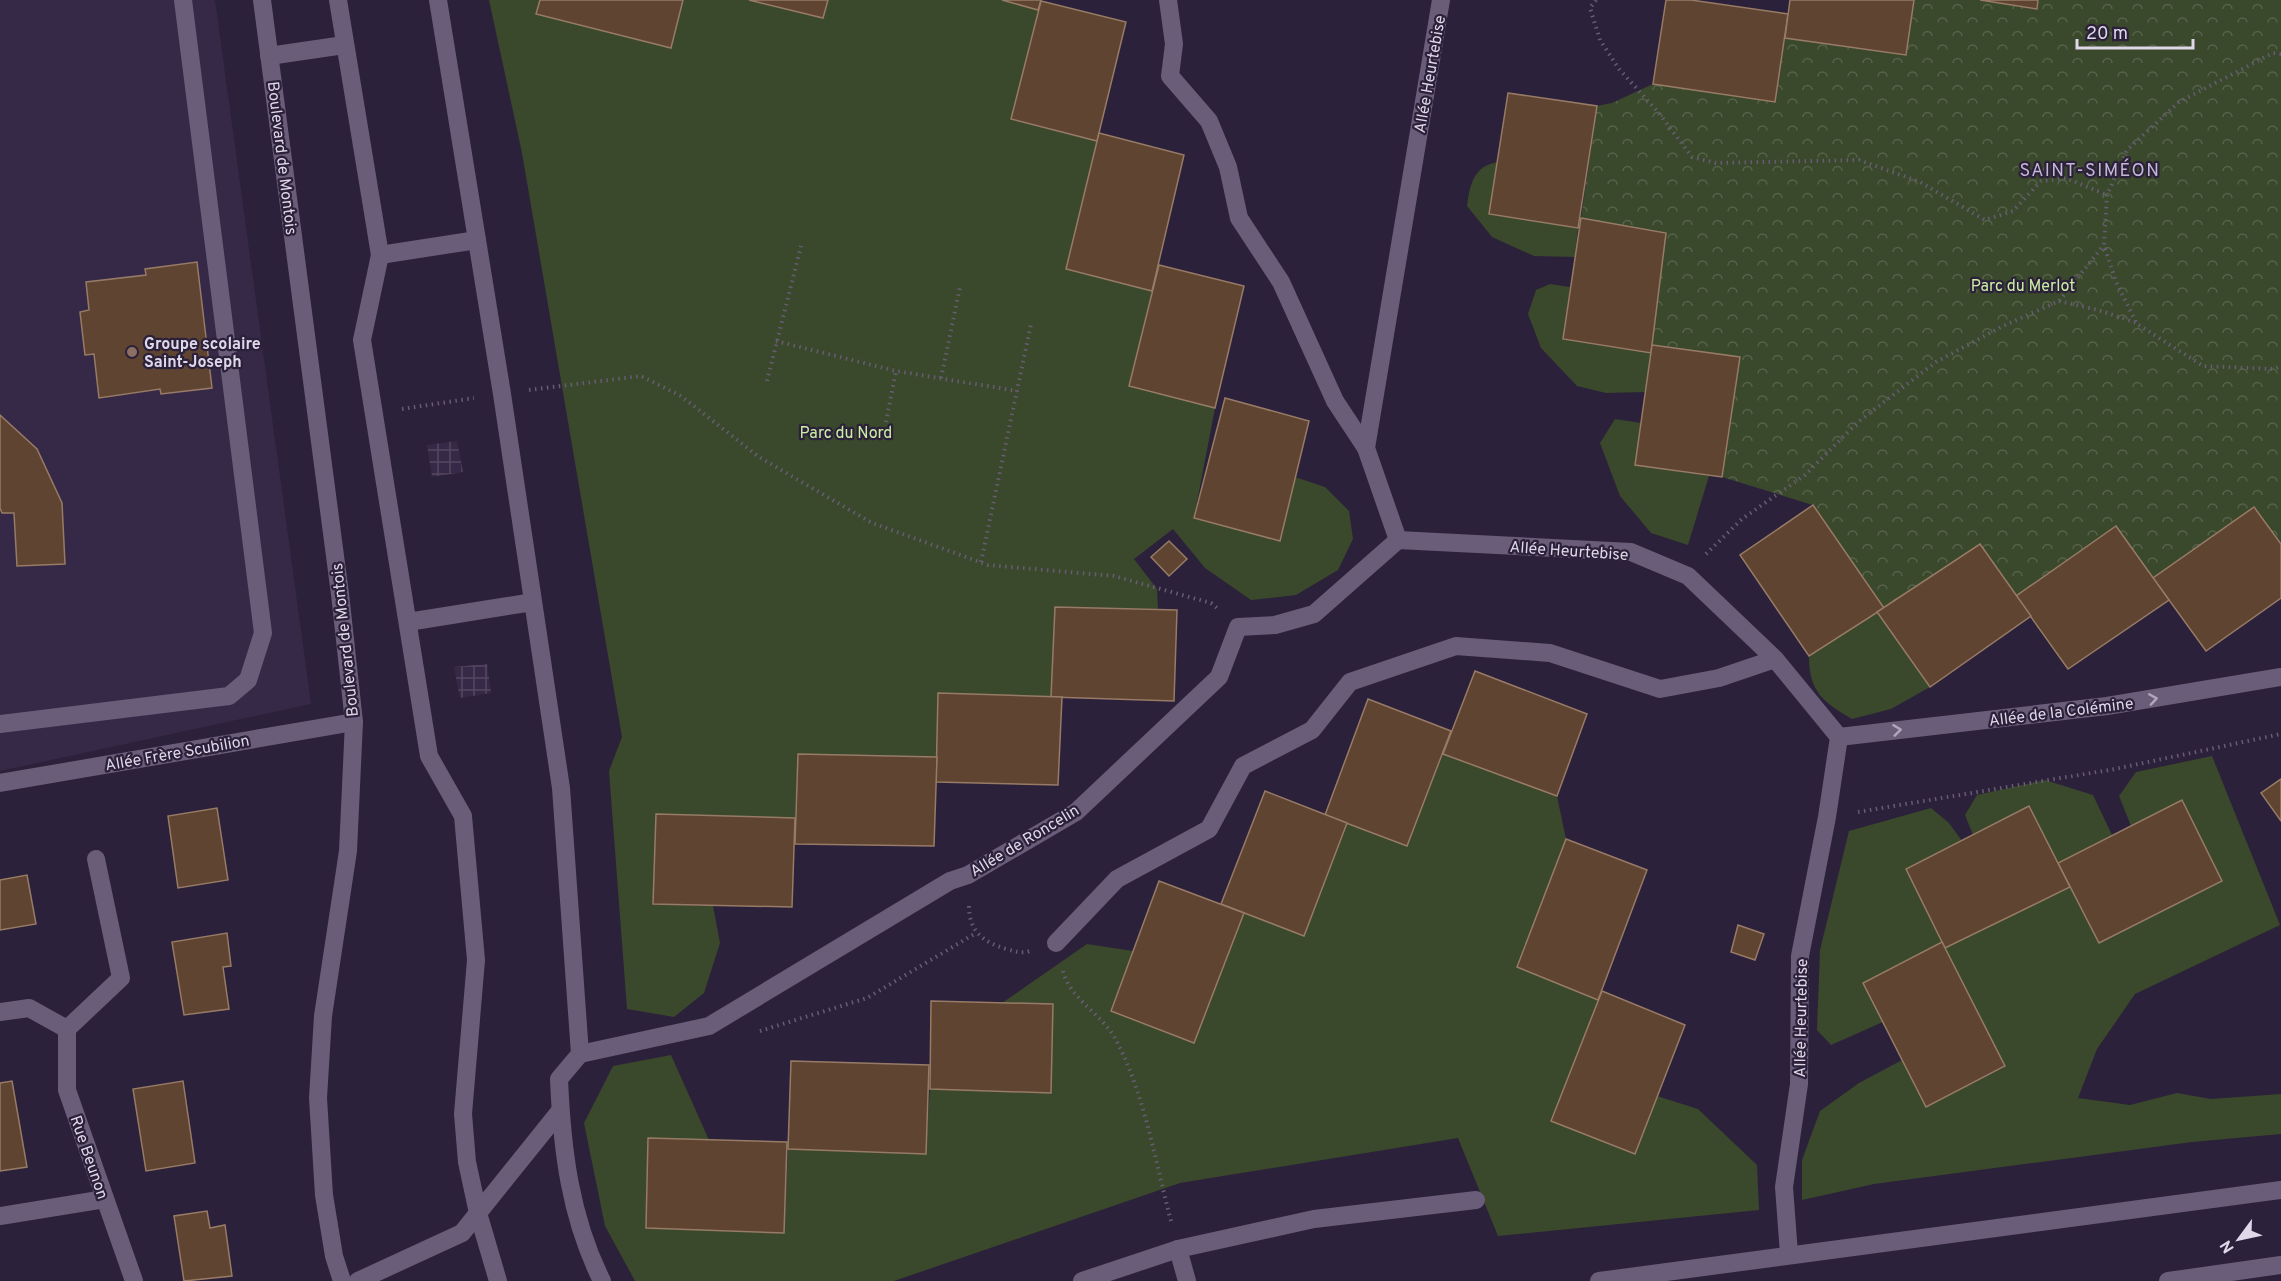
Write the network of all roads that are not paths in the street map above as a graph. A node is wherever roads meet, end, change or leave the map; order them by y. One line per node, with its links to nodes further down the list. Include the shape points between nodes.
1 (183, 0): 18 (street, via 263,633 248,681 229,696)
2 (262, 0): 8 (street, Boulevard de Montois)
3 (338, 0): 7 (street)
4 (438, 0): 9 (street)
5 (1168, 0): 11 (street, via 1174,44 1170,76 1209,121 1228,167 1239,218 1281,282 1335,401)
6 (1441, 0): 11 (street, Allée Heurtebise)
7 (344, 45): 8 (street); 10 (street)
8 (269, 56): 17 (street, Boulevard de Montois)
9 (477, 240): 10 (street); 13 (street)
10 (380, 255): 14 (street, via 362,340)
11 (1366, 448): 12 (street, Allée Heurtebise)
12 (1398, 540): 15 (street, Allée Heurtebise, via 1631,552 1688,576); 25 (street, Allée de Roncelin, via 1314,615 1275,625 1238,627 1219,677 1076,812 968,875 950,881 709,1026)
13 (533, 602): 14 (street); 25 (street, via 561,788)
14 (408, 622): 30 (street, via 429,756 462,816 476,960 463,1114 466,1162)
15 (1775, 659): 19 (street, Allée Heurtebise); 22 (street, via 1719,678 1660,689 1550,653 1456,646 1350,682 1311,730 1243,766 1209,829 1117,879)
16 (2281, 677): 19 (street, Allée de la Colémine, one-way to 16, via 2107,706)
17 (354, 722): 20 (street, Allée Frère Scubilion); 36 (street, Boulevard de Montois, via 348,851 323,1016 318,1098 324,1195)
18 (0, 724)
19 (1839, 737): 33 (street, Allée Heurtebise, via 1800,956 1799,1084 1784,1187)
20 (0, 783)
21 (96, 859): 24 (street, via 121,978)
22 (1056, 943)
23 (0, 1012): 24 (street, via 29,1008)
24 (67, 1029): 28 (street, Rue Beunon, via 67,1090)
25 (580, 1054): 26 (street, via 559,1079)
26 (561, 1111): 30 (street); 39 (street, via 566,1170 578,1224)
27 (2281, 1190): 33 (street)
28 (105, 1199): 31 (street); 35 (street, Rue Beunon)
29 (1476, 1200): 32 (street, via 1314,1220)
30 (478, 1213): 37 (street, via 462,1233); 38 (street)
31 (0, 1216)
32 (1178, 1249): 40 (street); 41 (street)
33 (1789, 1254): 42 (street)
34 (2281, 1265): 43 (street)
35 (134, 1281)
36 (342, 1281)
37 (358, 1281)
38 (498, 1281)
39 (602, 1281)
40 (1082, 1281)
41 (1187, 1281)
42 (1599, 1281)
43 (2168, 1281)

